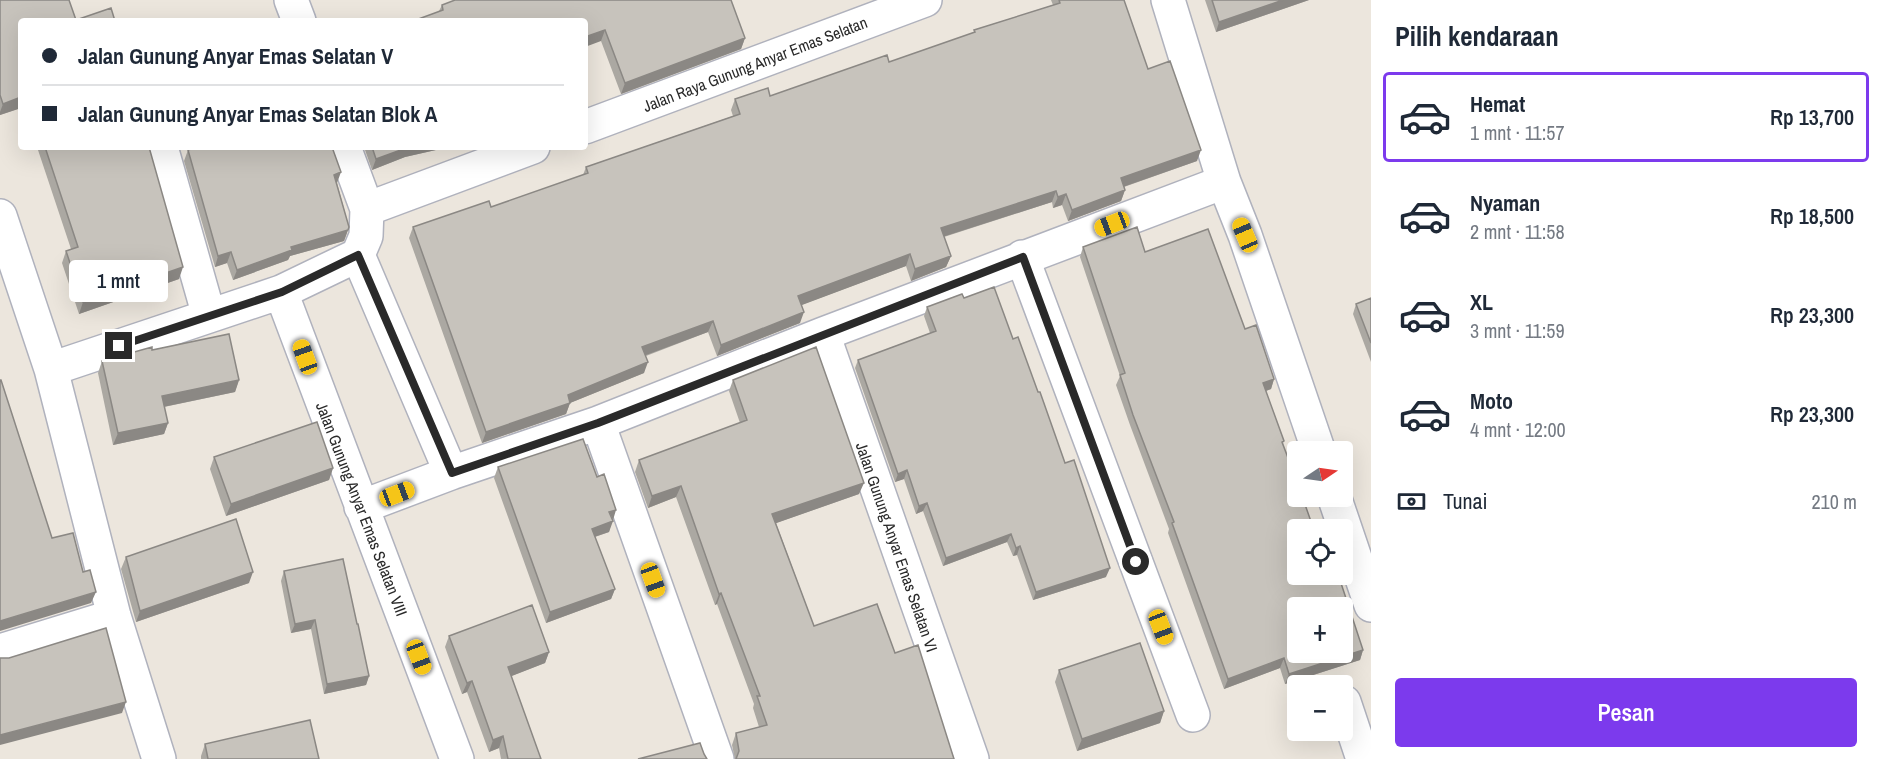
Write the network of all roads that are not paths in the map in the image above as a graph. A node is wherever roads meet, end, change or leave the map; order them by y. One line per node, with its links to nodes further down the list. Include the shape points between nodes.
1 (291, 0): 4 (street)
2 (925, 0): 5 (street, Jalan Raya Gunung Anyar Emas Selatan)
3 (1168, 0): 9 (street)
4 (297, 18)
5 (588, 127)
6 (162, 150): 15 (street)
7 (345, 150): 10 (street)
8 (525, 150): 10 (street)
9 (1224, 182): 13 (street); 19 (street)
10 (367, 209): 12 (street, via 366,236)
11 (0, 216): 17 (street)
12 (358, 255): 14 (street); 20 (street)
13 (1023, 257): 16 (street); 26 (street)
14 (282, 292): 15 (street); 21 (street, Jalan Gunung Anyar Emas Selatan VIII)
15 (209, 316): 17 (street)
16 (822, 334): 18 (street); 31 (street, Jalan Gunung Anyar Emas Selatan VI)
17 (51, 369): 24 (street)
18 (598, 423): 20 (street); 30 (street)
19 (1315, 441)
20 (452, 473): 21 (street)
21 (361, 507): 29 (street, Jalan Gunung Anyar Emas Selatan VIII)
22 (1338, 507): 23 (street)
23 (1371, 604)
24 (114, 616): 25 (street); 28 (street)
25 (0, 651)
26 (1193, 715)
27 (1353, 729): 32 (street)
28 (159, 759)
29 (457, 759)
30 (717, 759)
31 (972, 759)
32 (1363, 759)

